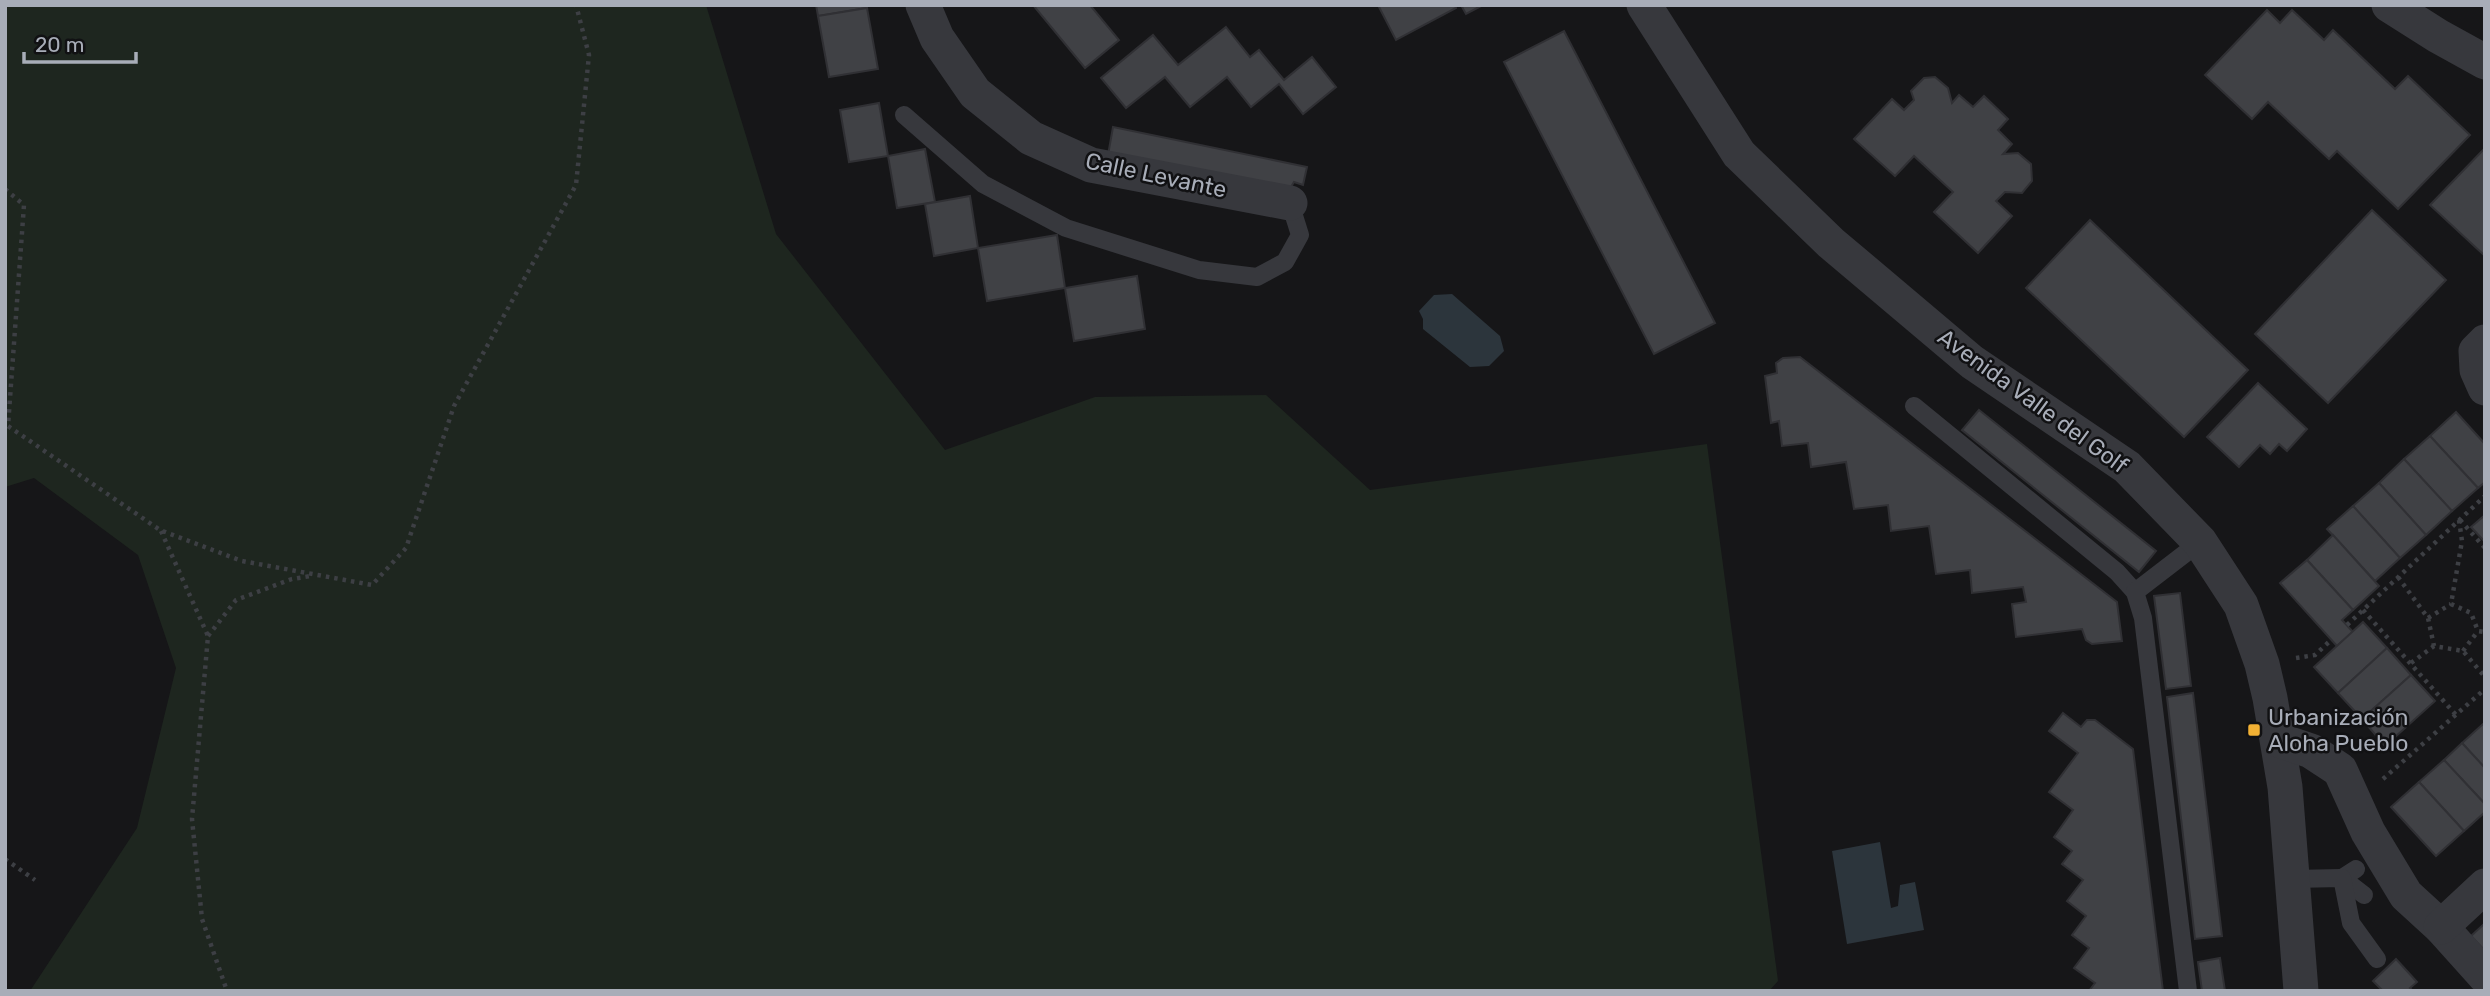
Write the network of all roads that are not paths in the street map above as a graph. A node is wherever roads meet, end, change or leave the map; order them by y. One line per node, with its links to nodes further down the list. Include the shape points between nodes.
1 (923, 5): 6 (street, Calle Levante, via 937,38 975,93 1031,138 1091,165)
2 (1644, 5): 10 (street, Avenida Valle del Golf, via 1739,154 1831,243 1972,362 2127,467)
3 (2389, 5): 4 (street)
4 (2485, 62)
5 (904, 115): 6 (lane, via 983,184 1006,197 1066,228 1199,270 1257,277 1285,262 1300,236)
6 (1290, 203)
7 (2485, 342): 8 (street, via 2476,351 2477,370)
8 (2485, 388)
9 (1914, 405): 11 (lane, via 2117,572)
10 (2200, 542): 11 (lane); 12 (street, Avenida Valle del Golf, via 2241,605 2262,664)
11 (2135, 592): 20 (lane, via 2143,618)
12 (2278, 740): 14 (street, Avenida Valle del Golf); 17 (street, via 2311,751 2340,770 2368,832 2406,895)
13 (2349, 873): 14 (lane); 16 (lane); 18 (lane, via 2351,923)
14 (2292, 879): 21 (street, Avenida Valle del Golf)
15 (2485, 886): 17 (street)
16 (2364, 895)
17 (2441, 927): 19 (street)
18 (2377, 959)
19 (2485, 976)
20 (2188, 991)
21 (2301, 991)

